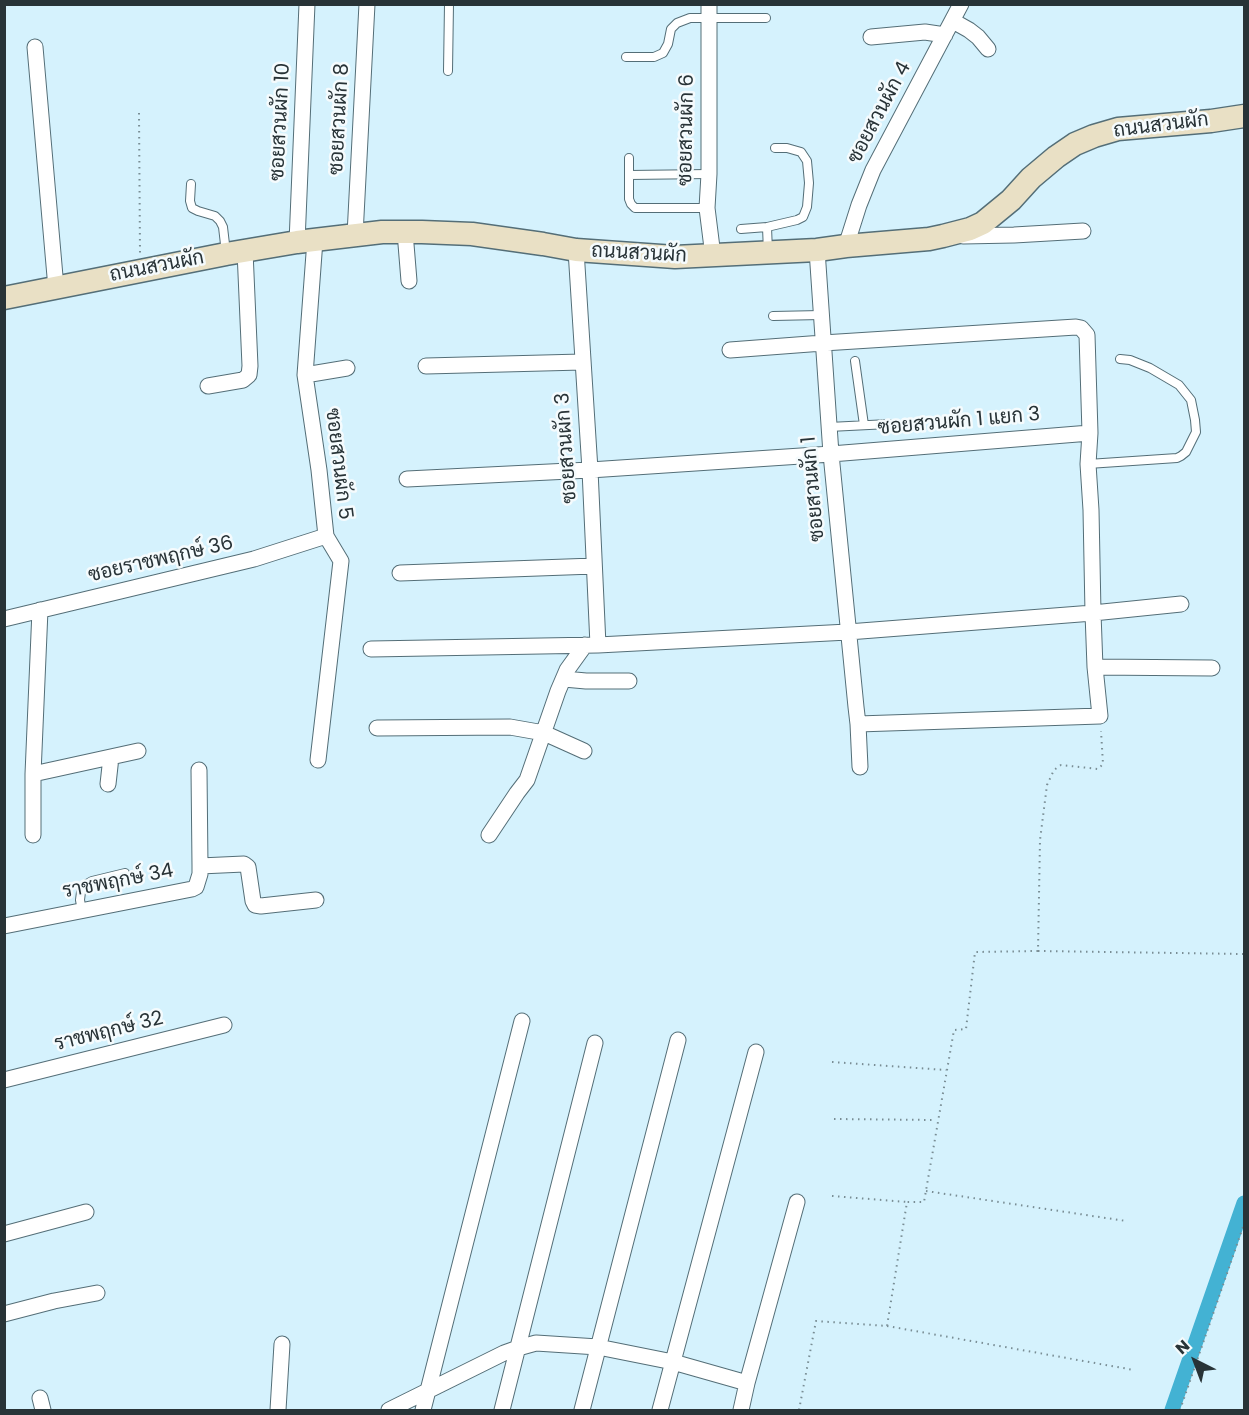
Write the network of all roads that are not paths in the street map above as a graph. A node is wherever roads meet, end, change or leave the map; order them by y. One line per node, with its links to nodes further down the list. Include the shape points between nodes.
1 (307, 4): 27 (street, ซอยสวนผัก 10)
2 (367, 4): 25 (street, ซอยสวนผัก 8)
3 (449, 4): 13 (lane)
4 (961, 4): 7 (street, ซอยสวนผัก 4)
5 (708, 11): 6 (lane); 12 (lane, via 677,22 663,53 654,57); 17 (street, ซอยสวนผัก 6)
6 (766, 18)
7 (953, 21): 8 (street, ซอยสวนผัก 4); 11 (street)
8 (945, 35): 9 (street, via 925,32); 28 (street, ซอยสวนผัก 4, via 873,170)
9 (871, 37)
10 (35, 47): 35 (street)
11 (988, 49)
12 (626, 57)
13 (448, 71)
14 (1245, 116): 26 (street, ถนนสวนผัก, via 1118,129 1094,136 1056,156 983,223)
15 (775, 148): 21 (lane, via 801,152 807,161 807,207 797,220)
16 (629, 158): 18 (lane)
17 (709, 174): 18 (lane); 20 (street, ซอยสวนผัก 6)
18 (629, 175): 20 (lane, via 629,199 635,208)
19 (191, 184): 31 (lane, via 192,208 215,216)
20 (707, 208): 33 (street, ซอยสวนผัก 6)
21 (767, 227): 22 (lane); 32 (lane)
22 (741, 229)
23 (1083, 231): 26 (street)
24 (405, 232): 25 (street, ถนนสวนผัก); 29 (street, ถนนสวนผัก, via 472,234); 34 (street)
25 (355, 235): 27 (street, ถนนสวนผัก)
26 (943, 236): 28 (street, ถนนสวนผัก)
27 (306, 241): 31 (street, ถนนสวนผัก); 46 (street, ซอยสวนผัก 5)
28 (846, 246): 30 (street, ถนนสวนผัก)
29 (576, 250): 33 (street, ถนนสวนผัก); 43 (street, ซอยสวนผัก 3)
30 (817, 250): 32 (street, ถนนสวนผัก); 37 (street, ซอยสวนผัก 1)
31 (235, 252): 35 (street, ถนนสวนผัก); 47 (street, via 249,375 243,380)
32 (768, 253): 33 (street, ถนนสวนผัก)
33 (713, 256)
34 (409, 281)
35 (56, 288): 36 (street, ถนนสวนผัก)
36 (4, 298)
37 (821, 315): 38 (lane); 39 (street, ซอยสวนผัก 1)
38 (773, 316)
39 (823, 343): 40 (street); 50 (street, ซอยสวนผัก 1); 51 (street, via 1081,328 1087,335)
40 (730, 350)
41 (1120, 359): 53 (lane, via 1150,368 1179,385 1191,400 1196,432 1186,452 1177,458)
42 (855, 361): 49 (lane)
43 (582, 362): 44 (street); 54 (street, ซอยสวนผัก 3)
44 (426, 366)
45 (346, 368): 46 (street)
46 (305, 375): 56 (street, ซอยสวนผัก 5)
47 (208, 386)
48 (889, 424): 49 (lane)
49 (864, 425): 50 (lane)
50 (829, 427): 52 (street, ซอยสวนผัก 1)
51 (1090, 433): 52 (street, ซอยสวนผัก 1 แยก 3); 53 (street)
52 (831, 454): 54 (street, ซอยสวนผัก 1 แยก 3); 63 (street, ซอยสวนผัก 1)
53 (1088, 464): 61 (street)
54 (590, 470): 55 (street, ซอยสวนผัก 1 แยก 3); 57 (street, ซอยสวนผัก 3)
55 (407, 479)
56 (326, 536): 60 (street, ซอยราชพฤกษ์ 36, via 254,559); 76 (street, ซอยสวนผัก 5, via 341,561)
57 (594, 566): 58 (street); 64 (street, ซอยสวนผัก 3)
58 (400, 573)
59 (1181, 604): 61 (street)
60 (40, 610): 62 (street, ซอยราชพฤกษ์ 36); 79 (street)
61 (1093, 613): 63 (street); 66 (street)
62 (4, 619)
63 (848, 632): 64 (street); 70 (street, ซอยสวนผัก 1)
64 (592, 645): 65 (street); 68 (street, via 567,670)
65 (371, 650)
66 (1095, 667): 67 (street); 70 (street, via 1100,716)
67 (1212, 668)
68 (564, 679): 69 (street); 72 (street)
69 (629, 681)
70 (858, 724): 77 (street, ซอยสวนผัก 1)
71 (377, 728): 72 (street, via 510,727)
72 (544, 733): 74 (street); 82 (street, via 527,780)
73 (138, 751): 75 (street)
74 (584, 751)
75 (111, 757): 79 (street); 80 (street)
76 (318, 760)
77 (860, 767)
78 (199, 770): 83 (street, ราชพฤกษ์ 34)
79 (33, 774): 81 (street)
80 (108, 784)
81 (33, 835)
82 (489, 835)
83 (200, 866): 85 (street, via 244,864 248,867 255,905); 86 (street, ราชพฤกษ์ 34, via 198,882 192,889)
84 (125, 873): 86 (lane, via 85,885 80,900)
85 (316, 900)
86 (82, 911): 87 (street, ราชพฤกษ์ 34)
87 (4, 926)
88 (522, 1021): 104 (street)
89 (224, 1025): 93 (street, ราชพฤกษ์ 32)
90 (678, 1040): 100 (street)
91 (595, 1043): 101 (street)
92 (756, 1052): 102 (street)
93 (4, 1080)
94 (797, 1202): 103 (street)
95 (86, 1212): 96 (street)
96 (4, 1234)
97 (97, 1293): 98 (street)
98 (4, 1314)
99 (282, 1344): 105 (street)
100 (598, 1347): 101 (street, via 536,1344); 102 (street); 109 (street)
101 (518, 1348): 104 (street); 108 (street)
102 (673, 1362): 103 (street); 110 (street)
103 (747, 1383): 111 (street)
104 (428, 1391): 106 (street); 107 (street)
105 (278, 1410)
106 (389, 1410)
107 (423, 1410)
108 (502, 1410)
109 (582, 1410)
110 (660, 1410)
111 (741, 1410)

